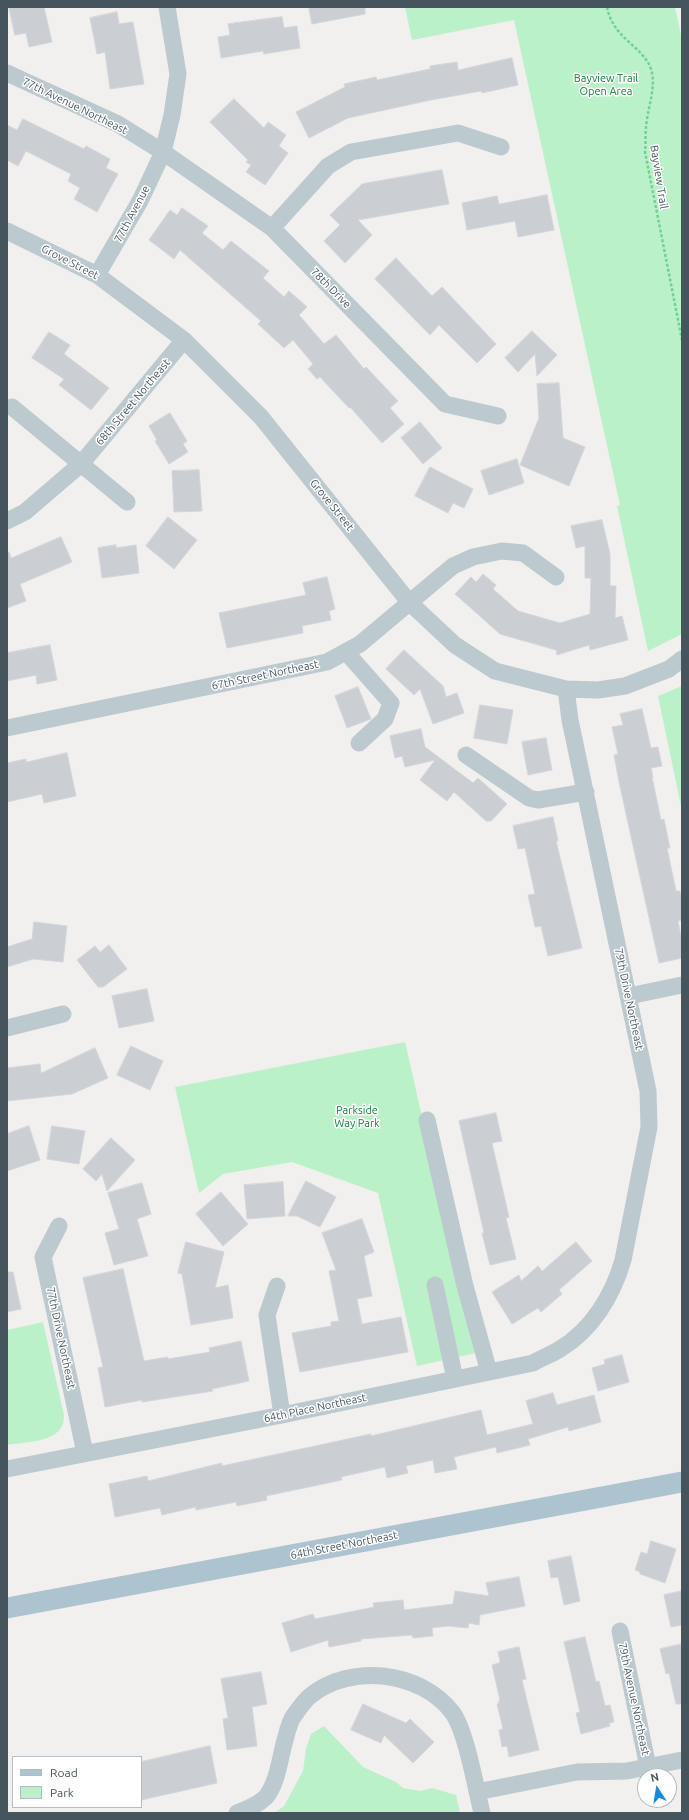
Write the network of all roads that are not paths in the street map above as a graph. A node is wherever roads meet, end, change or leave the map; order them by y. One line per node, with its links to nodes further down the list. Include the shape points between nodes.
1 (166, 7): 4 (street, 77th Avenue, via 178,74)
2 (7, 73): 4 (street, 77th Avenue Northeast, via 118,124)
3 (501, 147): 5 (street, via 458,132 351,152 328,166)
4 (163, 152): 5 (street, 78th Drive); 7 (street, 77th Avenue, via 140,201)
5 (272, 228): 10 (street, 78th Drive, via 446,404)
6 (7, 231): 7 (street, Grove Street)
7 (97, 275): 8 (street, Grove Street)
8 (184, 340): 11 (street, 68th Street Northeast); 15 (street, Grove Street, via 261,417)
9 (12, 407): 11 (street)
10 (498, 416)
11 (81, 464): 12 (street); 13 (street, 68th Street Northeast, via 26,512)
12 (127, 502)
13 (7, 521)
14 (556, 577): 15 (street, 67th Street Northeast, via 523,553 502,550 473,557 453,566)
15 (409, 602): 16 (street, 67th Street Northeast, via 360,644); 18 (street, Grove Street, via 455,645 495,671)
16 (346, 652): 19 (street, 67th Street Northeast, via 327,662); 20 (street, via 391,704 385,719)
17 (682, 659): 18 (street, Grove Street, via 669,669 625,686 598,690)
18 (566, 690): 22 (street, 79th Drive Northeast)
19 (7, 728)
20 (359, 743)
21 (466, 755): 22 (street, via 529,798 538,800)
22 (586, 792): 24 (street, 79th Drive Northeast)
23 (682, 985): 24 (street)
24 (629, 996): 31 (street, 79th Drive Northeast, via 648,1091 649,1127 618,1280)
25 (62, 1014): 26 (street)
26 (7, 1028)
27 (427, 1120): 32 (street, via 465,1286)
28 (59, 1226): 35 (street, 77th Drive Northeast, via 43,1257)
29 (435, 1285): 33 (street)
30 (277, 1286): 34 (street, via 267,1315)
31 (604, 1306): 32 (street, 64th Place Northeast, via 579,1334 561,1349 533,1363)
32 (489, 1372): 33 (street, 64th Place Northeast)
33 (455, 1379): 34 (street, 64th Place Northeast)
34 (282, 1415): 35 (street, 64th Place Northeast)
35 (85, 1453): 36 (street, 64th Place Northeast)
36 (7, 1469)
37 (682, 1482): 38 (main road, 64th Street Northeast)
38 (7, 1608)
39 (620, 1631): 41 (street, 79th Avenue Northeast)
40 (682, 1760): 41 (street)
41 (648, 1767): 42 (street, via 627,1771 577,1772)
42 (477, 1792): 43 (street, via 463,1736 453,1713 437,1696 409,1682 386,1676 362,1676 337,1681 310,1696 292,1718 274,1780 266,1796); 44 (street)
43 (237, 1813)
44 (482, 1813)

